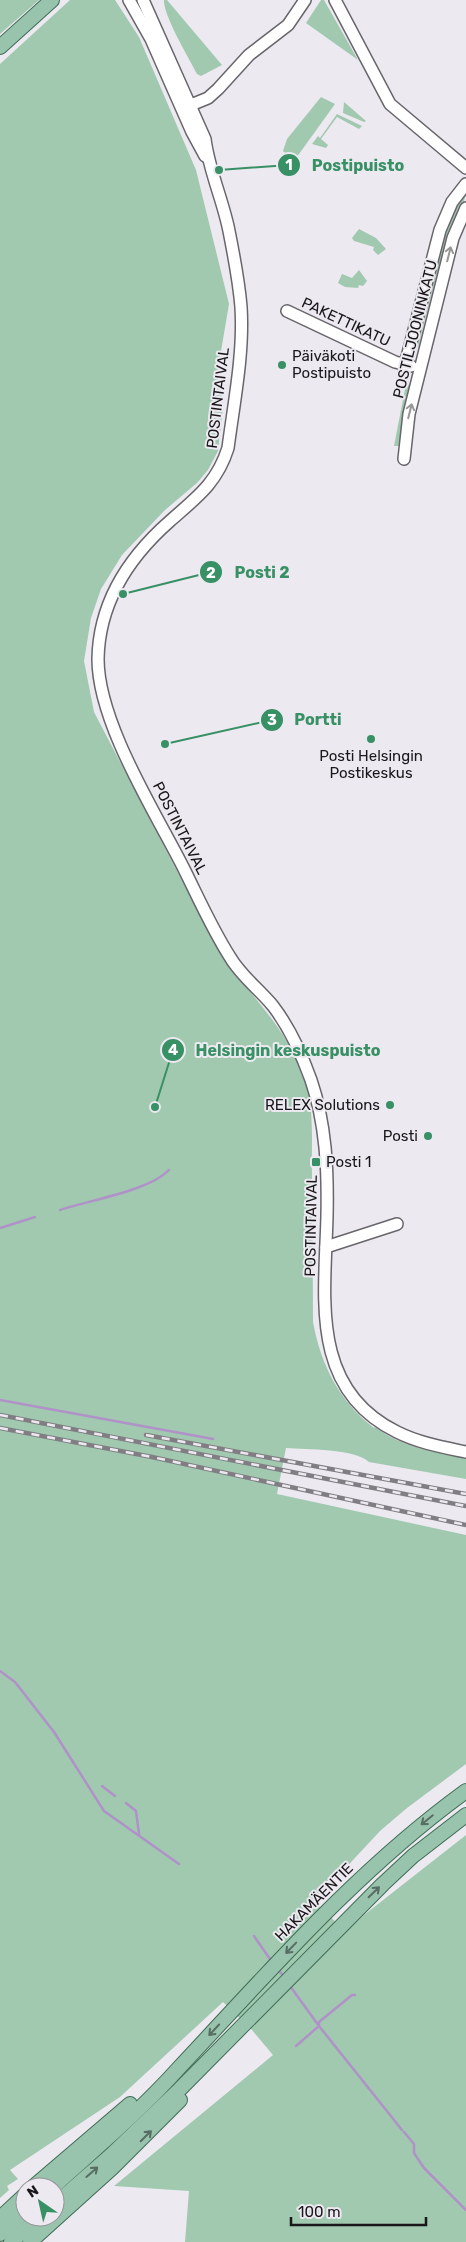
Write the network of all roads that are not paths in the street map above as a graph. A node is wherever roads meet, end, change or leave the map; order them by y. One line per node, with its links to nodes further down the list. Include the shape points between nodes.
1 (52, 0): 6 (main road)
2 (129, 0): 7 (street, POSTINTAIVAL)
3 (143, 0): 7 (street, POSTINTAIVAL)
4 (305, 0): 7 (street, via 288,25 248,55 208,98)
5 (335, 0): 9 (street, via 390,104)
6 (0, 47)
7 (187, 107): 8 (street, POSTINTAIVAL, via 197,143); 8 (street, POSTINTAIVAL, via 198,120)
8 (208, 159): 17 (street, POSTINTAIVAL, via 229,229 241,308 240,350 228,448 224,464 210,486 146,543 123,573 112,593 103,622 99,674 118,739 216,931 239,970 281,1018 310,1079 320,1110 326,1147)
9 (466, 168)
10 (466, 184): 13 (street, POSTILJOONINKATU, via 452,202 440,230)
11 (466, 208): 14 (street, POSTILJOONINKATU, one-way to 11, via 453,238)
12 (287, 311): 13 (street, PAKETTIKATU)
13 (406, 365): 14 (street, PAKETTIKATU)
14 (421, 369): 15 (street, POSTILJOONINKATU, one-way to 14, via 406,432)
15 (404, 459)
16 (397, 1224): 17 (street)
17 (326, 1247): 18 (street, POSTINTAIVAL, via 325,1326 334,1365 350,1392 394,1431 421,1442)
18 (466, 1452)
19 (466, 1791): 22 (main road, HAKAMÄENTIE, one-way to 22, via 403,1840 325,1913)
20 (466, 1815): 21 (main road, one-way to 20, via 339,1926 413,1856)
21 (246, 2024): 25 (main road, one-way to 21); 32 (main road, one-way to 21, via 146,2137 233,2044)
22 (196, 2049): 23 (main road, HAKAMÄENTIE, via 171,2066); 24 (main road, HAKAMÄENTIE, via 145,2103)
23 (45, 2177)
24 (64, 2177)
25 (65, 2195)
26 (15, 2204): 27 (main road)
27 (0, 2218)
28 (15, 2221): 30 (main road)
29 (28, 2227): 31 (main road)
30 (0, 2234)
31 (11, 2242)
32 (30, 2242)

